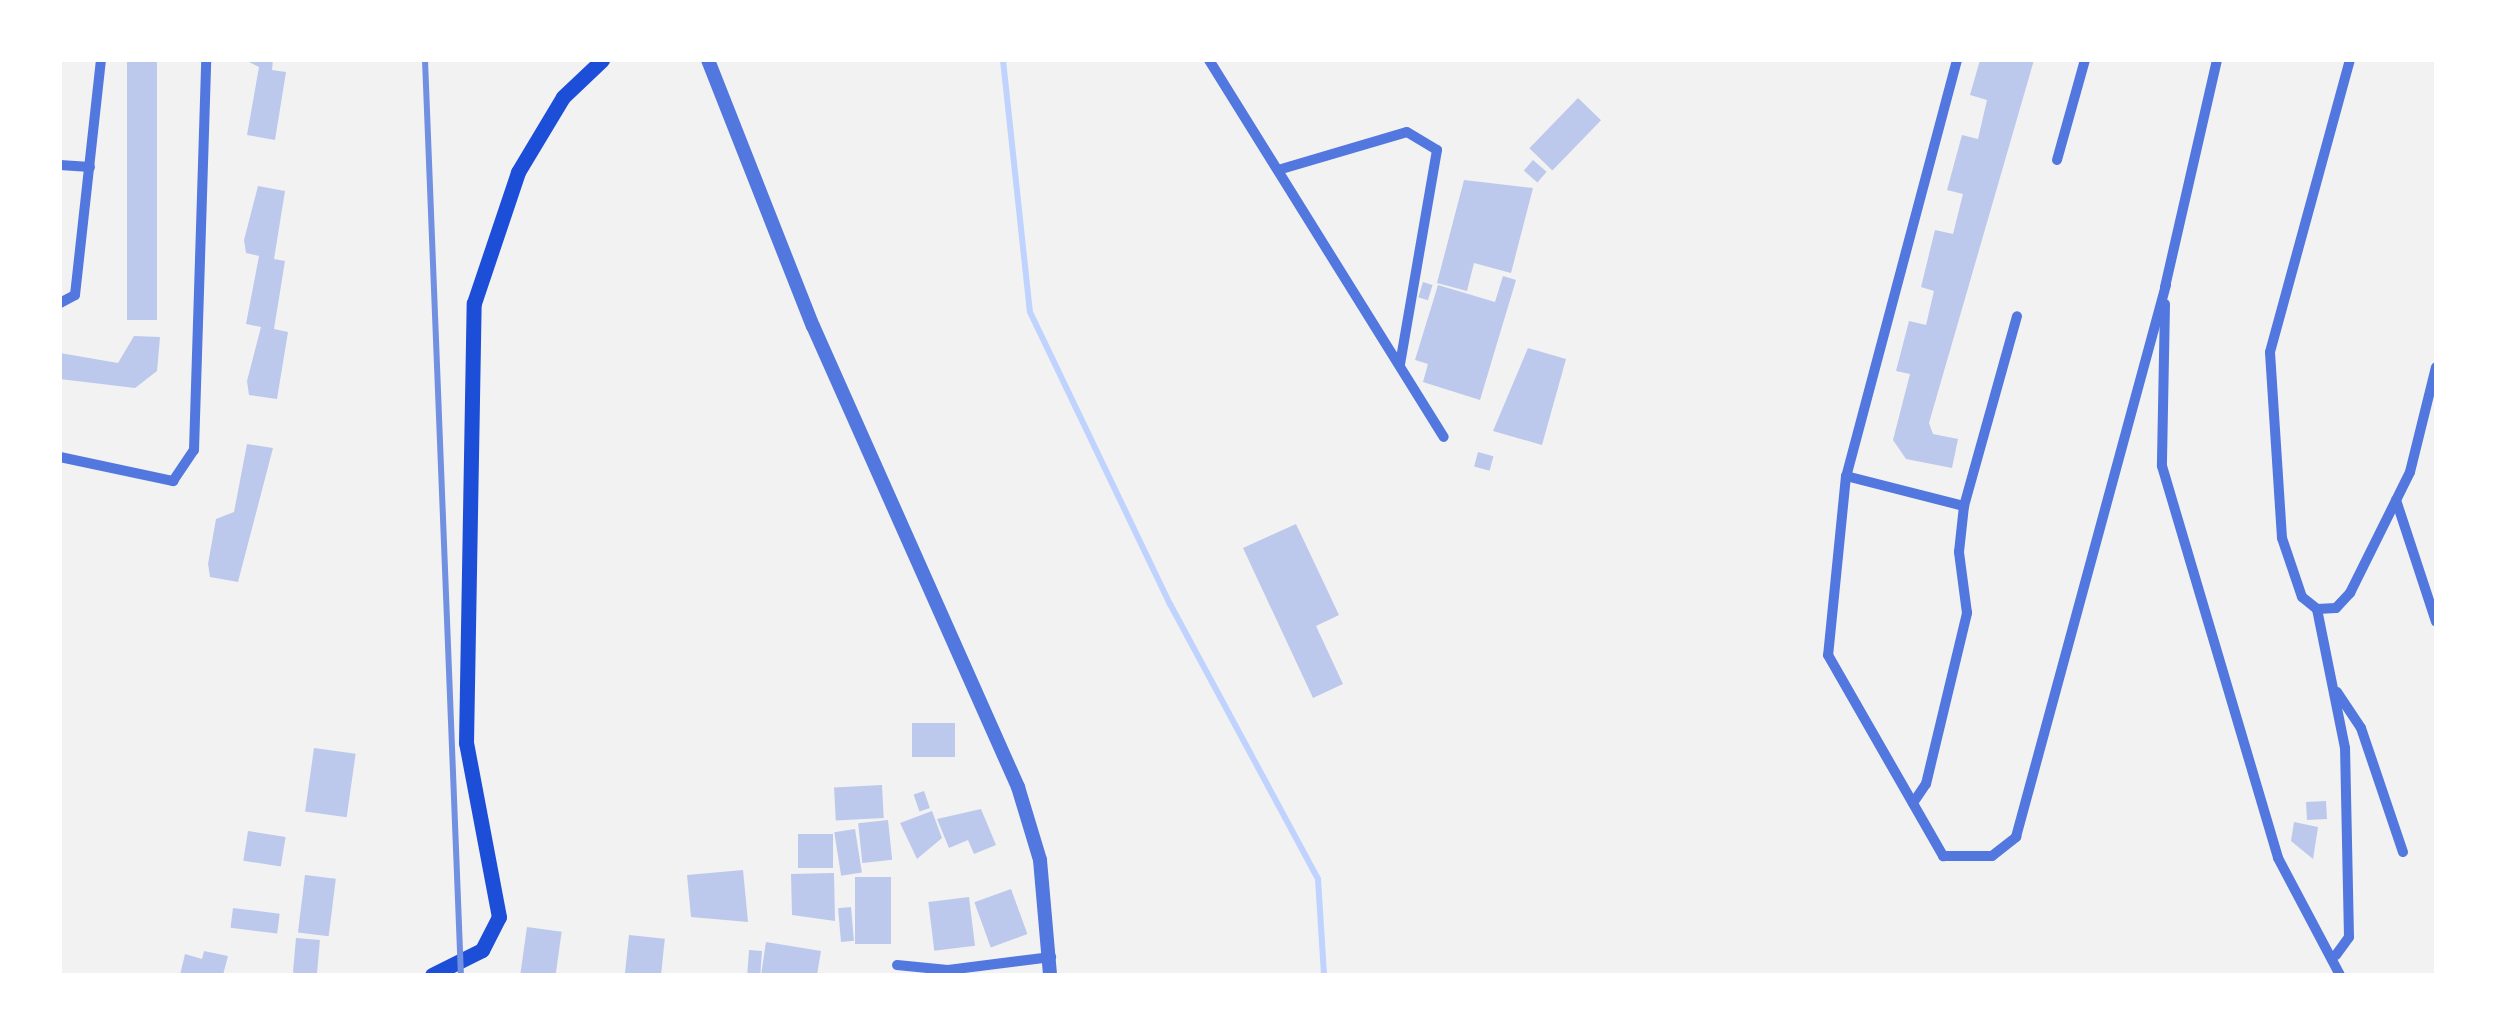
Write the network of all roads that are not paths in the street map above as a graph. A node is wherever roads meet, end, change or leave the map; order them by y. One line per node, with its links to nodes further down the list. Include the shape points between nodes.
1 (101, 60): 12 (street)
2 (206, 60): 20 (street, via 194,450 173,481)
3 (602, 60): 32 (main road, via 563,96 525,159 474,303 466,743 499,918 482,950)
4 (708, 60): 30 (street, via 813,326 1018,788 1040,860)
5 (1209, 60): 13 (street)
6 (1957, 60): 21 (street)
7 (2085, 60): 10 (street)
8 (2217, 60): 14 (street)
9 (2350, 60): 24 (street, via 2270,352 2282,538 2302,596)
10 (2057, 160)
11 (60, 164): 12 (street)
12 (90, 168): 15 (street, via 75,295)
13 (1278, 170): 17 (street); 17 (street, via 1408,132 1437,150)
14 (2166, 285): 27 (street, via 2016,837 1992,856 1944,856); 29 (street, via 2162,466 2278,858)
15 (60, 303)
16 (2017, 316): 23 (street)
17 (1400, 366): 19 (street)
18 (2436, 368): 22 (street)
19 (1444, 437)
20 (60, 457)
21 (1846, 476): 23 (street); 27 (street, via 1828,655)
22 (2396, 500): 24 (street, via 2350,593 2336,608); 25 (street)
23 (1964, 506): 27 (street, via 1958,552 1967,613 1926,784)
24 (2317, 609): 26 (street)
25 (2436, 622)
26 (2333, 687): 28 (street, via 2360,728); 29 (street, via 2350,876 2348,937)
27 (1913, 803)
28 (2403, 852)
29 (2336, 954): 34 (street)
30 (1051, 958): 31 (street, via 948,970); 33 (street)
31 (896, 964)
32 (432, 975)
33 (1050, 975)
34 (2340, 975)

